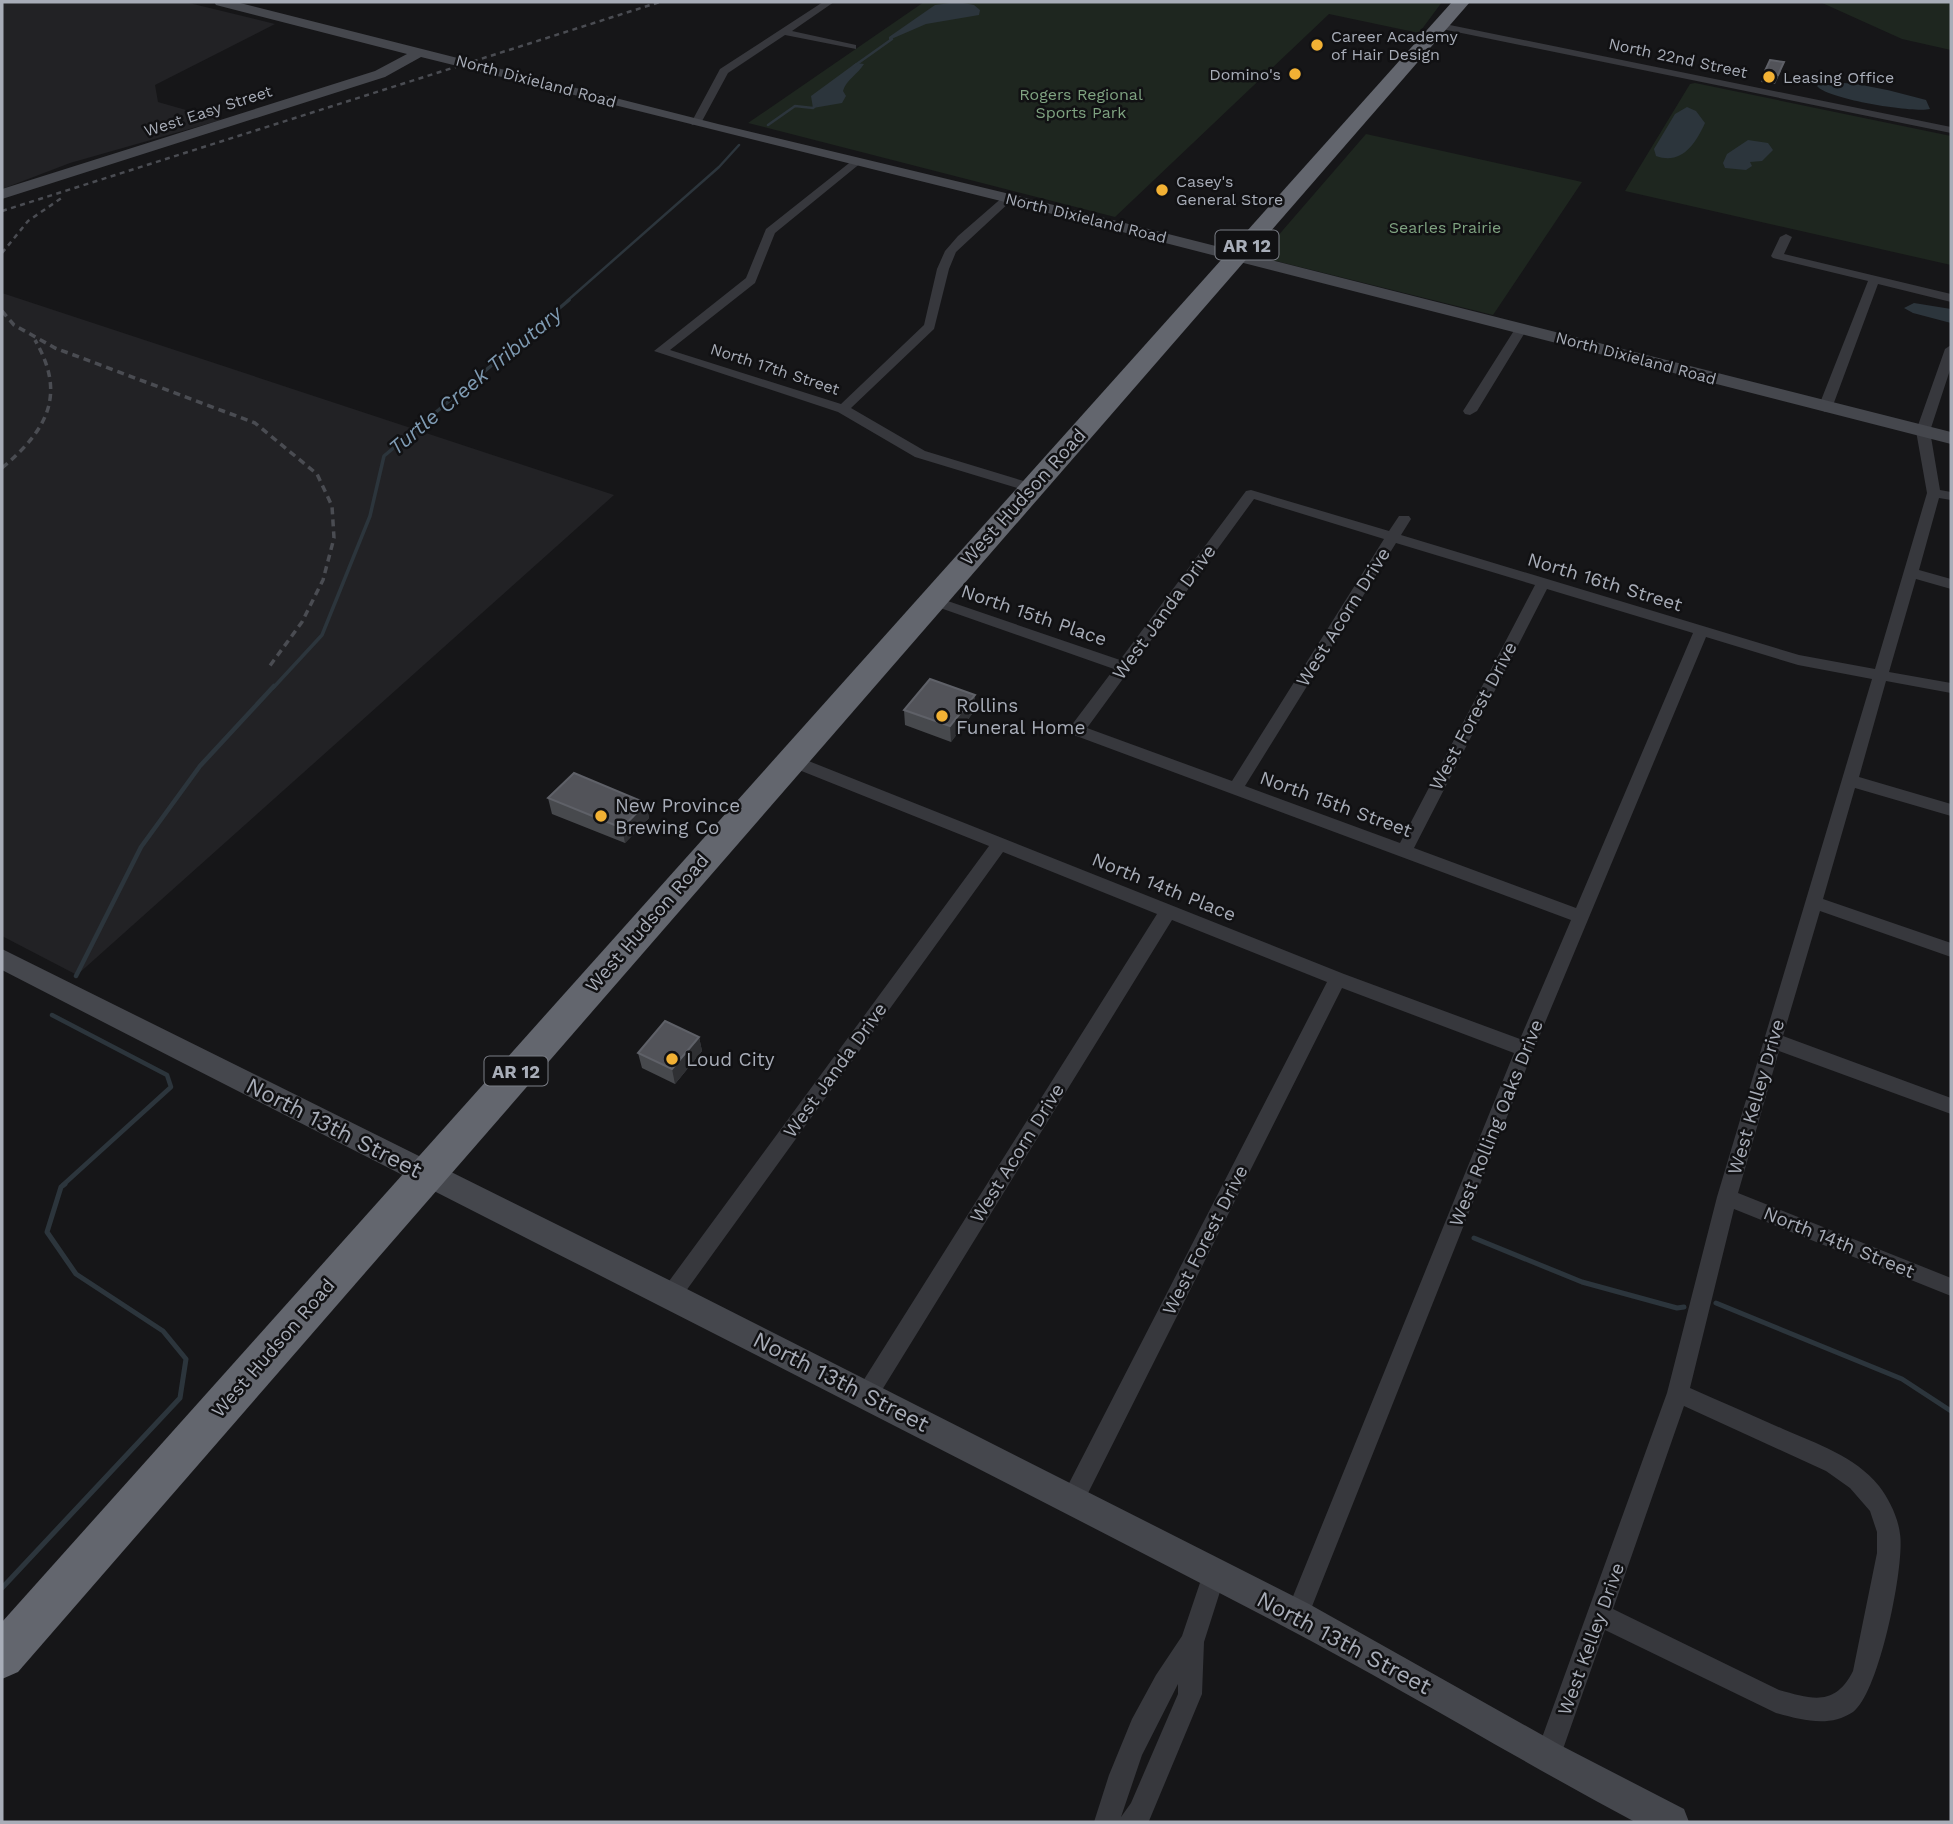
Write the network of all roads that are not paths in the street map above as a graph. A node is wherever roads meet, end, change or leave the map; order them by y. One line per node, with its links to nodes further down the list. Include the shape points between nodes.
1 (221, 2): 7 (street, North Dixieland Road)
2 (829, 2): 5 (street)
3 (1461, 2): 4 (highway, West Hudson Road / AR 12)
4 (1440, 26): 9 (street, North 22nd Street); 14 (highway, West Hudson Road / AR 12)
5 (783, 32): 6 (street); 8 (street, via 724,71)
6 (853, 47)
7 (420, 52): 8 (street, North Dixieland Road); 11 (street, West Easy Street, via 380,74)
8 (696, 122): 10 (street, North Dixieland Road)
9 (1951, 130)
10 (857, 162): 12 (street, North Dixieland Road); 20 (street, North 17th Street, via 770,232 751,280 660,351)
11 (2, 194)
12 (1008, 198): 14 (street, North Dixieland Road); 20 (street, via 951,251 930,326)
13 (1786, 237): 15 (street, via 1777,256)
14 (1236, 257): 17 (street, North Dixieland Road); 24 (highway, West Hudson Road / AR 12)
15 (1874, 280): 16 (street); 19 (street)
16 (1951, 298)
17 (1521, 329): 19 (street, North Dixieland Road); 21 (street)
18 (1951, 349): 22 (street)
19 (1825, 408): 22 (street, North Dixieland Road)
20 (843, 409): 24 (street, North 17th Street, via 919,454)
21 (1470, 411)
22 (1923, 431): 23 (street, North Dixieland Road); 26 (street, West Kelley Drive)
23 (1951, 438)
24 (1032, 488): 32 (highway, West Hudson Road / AR 12)
25 (1251, 494): 28 (street, North 16th Street); 34 (street, West Janda Drive)
26 (1942, 495): 29 (street, West Kelley Drive)
27 (1404, 519): 28 (street, West Acorn Drive)
28 (1393, 536): 30 (street, North 16th Street); 40 (street, West Acorn Drive)
29 (1909, 572): 31 (street); 35 (street, West Kelley Drive)
30 (1543, 583): 33 (street, North 16th Street); 43 (street, West Forest Drive)
31 (1951, 584)
32 (931, 600): 34 (street, North 15th Place); 38 (highway, West Hudson Road / AR 12)
33 (1701, 632): 35 (street, North 16th Street, via 1805,662); 46 (street, West Rolling Oaks Drive)
34 (1124, 667): 37 (street, West Janda Drive)
35 (1879, 675): 36 (street, North 16th Street); 39 (street, West Kelley Drive)
36 (1951, 688)
37 (1077, 730): 40 (street, North 15th Street)
38 (790, 760): 42 (street, North 14th Place); 53 (highway, West Hudson Road / AR 12)
39 (1848, 780): 41 (street); 44 (street, West Kelley Drive)
40 (1235, 789): 43 (street, North 15th Street)
41 (1951, 810)
42 (1000, 844): 45 (street, North 14th Place); 56 (street, West Janda Drive)
43 (1404, 851): 46 (street, North 15th Street)
44 (1813, 902): 47 (street); 50 (street, West Kelley Drive)
45 (1168, 911): 49 (street, North 14th Place); 58 (street, West Acorn Drive)
46 (1580, 916): 51 (street, West Rolling Oaks Drive)
47 (1951, 950)
48 (2, 959): 53 (street, North 13th Street)
49 (1338, 979): 51 (street, North 14th Place); 59 (street, West Forest Drive)
50 (1772, 1040): 52 (street); 54 (street, West Kelley Drive)
51 (1525, 1049): 62 (street, West Rolling Oaks Drive)
52 (1951, 1106)
53 (425, 1174): 56 (street, North 13th Street); 64 (highway, West Hudson Road / AR 12)
54 (1727, 1197): 55 (street, North 14th Street); 57 (street, West Kelley Drive)
55 (1951, 1287)
56 (671, 1295): 58 (street, North 13th Street)
57 (1678, 1393): 61 (street, West Kelley Drive); 61 (street, via 1834,1463 1856,1477 1874,1498 1886,1521 1889,1546 1864,1680 1850,1700 1835,1708 1812,1711 1776,1702)
58 (866, 1396): 59 (street, North 13th Street)
59 (1072, 1501): 60 (street, North 13th Street)
60 (1213, 1576): 62 (street, North 13th Street); 63 (street)
61 (1600, 1615): 65 (street, West Kelley Drive)
62 (1297, 1616): 65 (street, North 13th Street)
63 (1192, 1642): 66 (street, via 1165,1679 1115,1791); 67 (street, via 1190,1694)
64 (2, 1656)
65 (1548, 1757): 68 (street, North 13th Street)
66 (1107, 1822)
67 (1132, 1822)
68 (1671, 1822)

